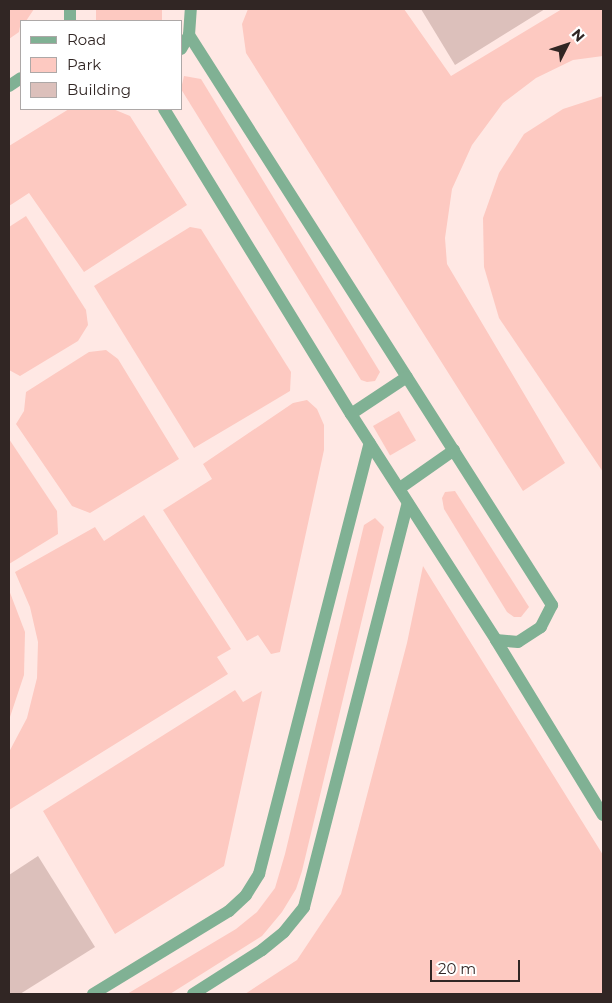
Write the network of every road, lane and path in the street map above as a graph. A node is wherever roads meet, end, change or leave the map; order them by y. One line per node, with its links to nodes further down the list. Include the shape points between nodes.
1 (191, 9): 2 (street)
2 (189, 35): 3 (street); 7 (street)
3 (182, 47)
4 (20, 79): 5 (street)
5 (9, 86)
6 (165, 110): 8 (street)
7 (407, 377): 8 (street); 10 (street)
8 (351, 414): 9 (street)
9 (370, 443): 11 (street); 15 (street, via 259,874 246,895 229,911)
10 (454, 450): 11 (street); 13 (street, via 552,605 541,627 518,642)
11 (400, 488): 12 (street)
12 (408, 503): 13 (street); 16 (street, via 304,907 284,932 262,950)
13 (496, 640): 14 (street)
14 (603, 815)
15 (94, 994)
16 (193, 994)

